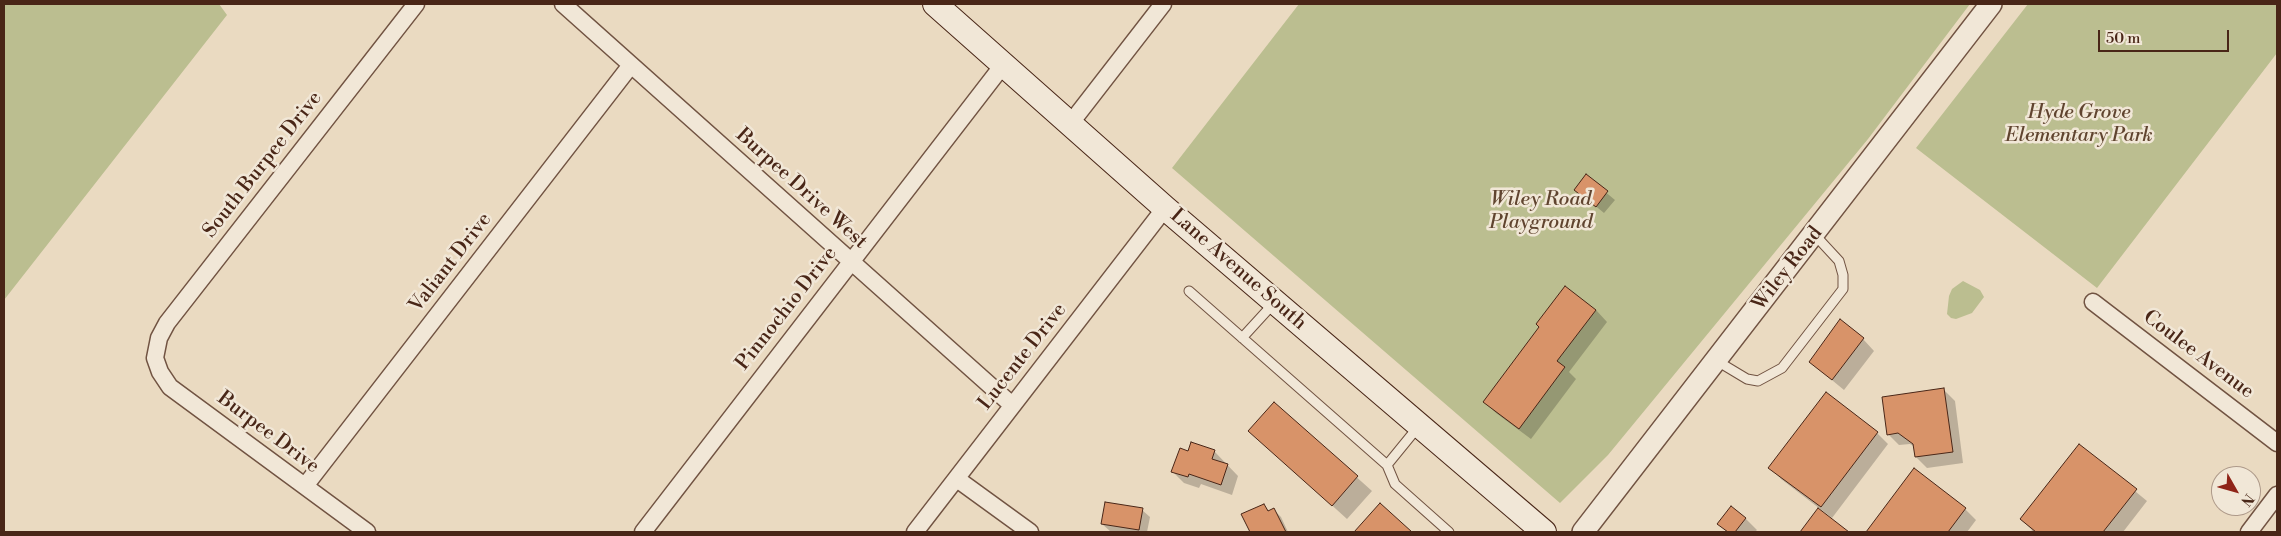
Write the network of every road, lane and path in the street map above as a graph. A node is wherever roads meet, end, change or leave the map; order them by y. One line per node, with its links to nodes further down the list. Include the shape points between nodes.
1 (416, 4): 16 (street, South Burpee Drive, via 167,323 159,338)
2 (563, 4): 6 (street, Burpee Drive West)
3 (935, 4): 7 (main road, Lane Avenue South)
4 (1163, 4): 8 (street)
5 (1991, 4): 10 (street, Wiley Road)
6 (631, 65): 11 (street, Burpee Drive West); 23 (street, Valiant Drive)
7 (1003, 65): 8 (main road, Lane Avenue South); 11 (street, Pinnochio Drive)
8 (1070, 124): 9 (main road, Lane Avenue South)
9 (1166, 208): 13 (main road, Lane Avenue South); 18 (street, Lucente Drive)
10 (1814, 234): 17 (street, Wiley Road); 17 (lane, via 1839,261 1843,289 1782,368 1758,381 1747,379)
11 (850, 262): 18 (street, Burpee Drive West); 26 (street, Pinnochio Drive)
12 (1189, 290): 15 (lane)
13 (1274, 302): 15 (lane); 19 (main road, Lane Avenue South)
14 (2093, 302): 20 (street, Coulee Avenue)
15 (1242, 338): 21 (lane)
16 (155, 358): 23 (street, Burpee Drive, via 170,387)
17 (1717, 361): 31 (street, Wiley Road)
18 (1012, 404): 22 (street, Lucente Drive)
19 (1419, 426): 21 (lane); 30 (main road, Lane Avenue South)
20 (2277, 443)
21 (1387, 465): 29 (lane, via 1395,484)
22 (957, 479): 27 (street, Lucente Drive); 28 (street)
23 (305, 486): 25 (street, Burpee Drive)
24 (2277, 495): 32 (street)
25 (367, 532)
26 (643, 532)
27 (915, 532)
28 (1030, 532)
29 (1449, 532)
30 (1544, 532)
31 (1583, 532)
32 (2248, 532)

